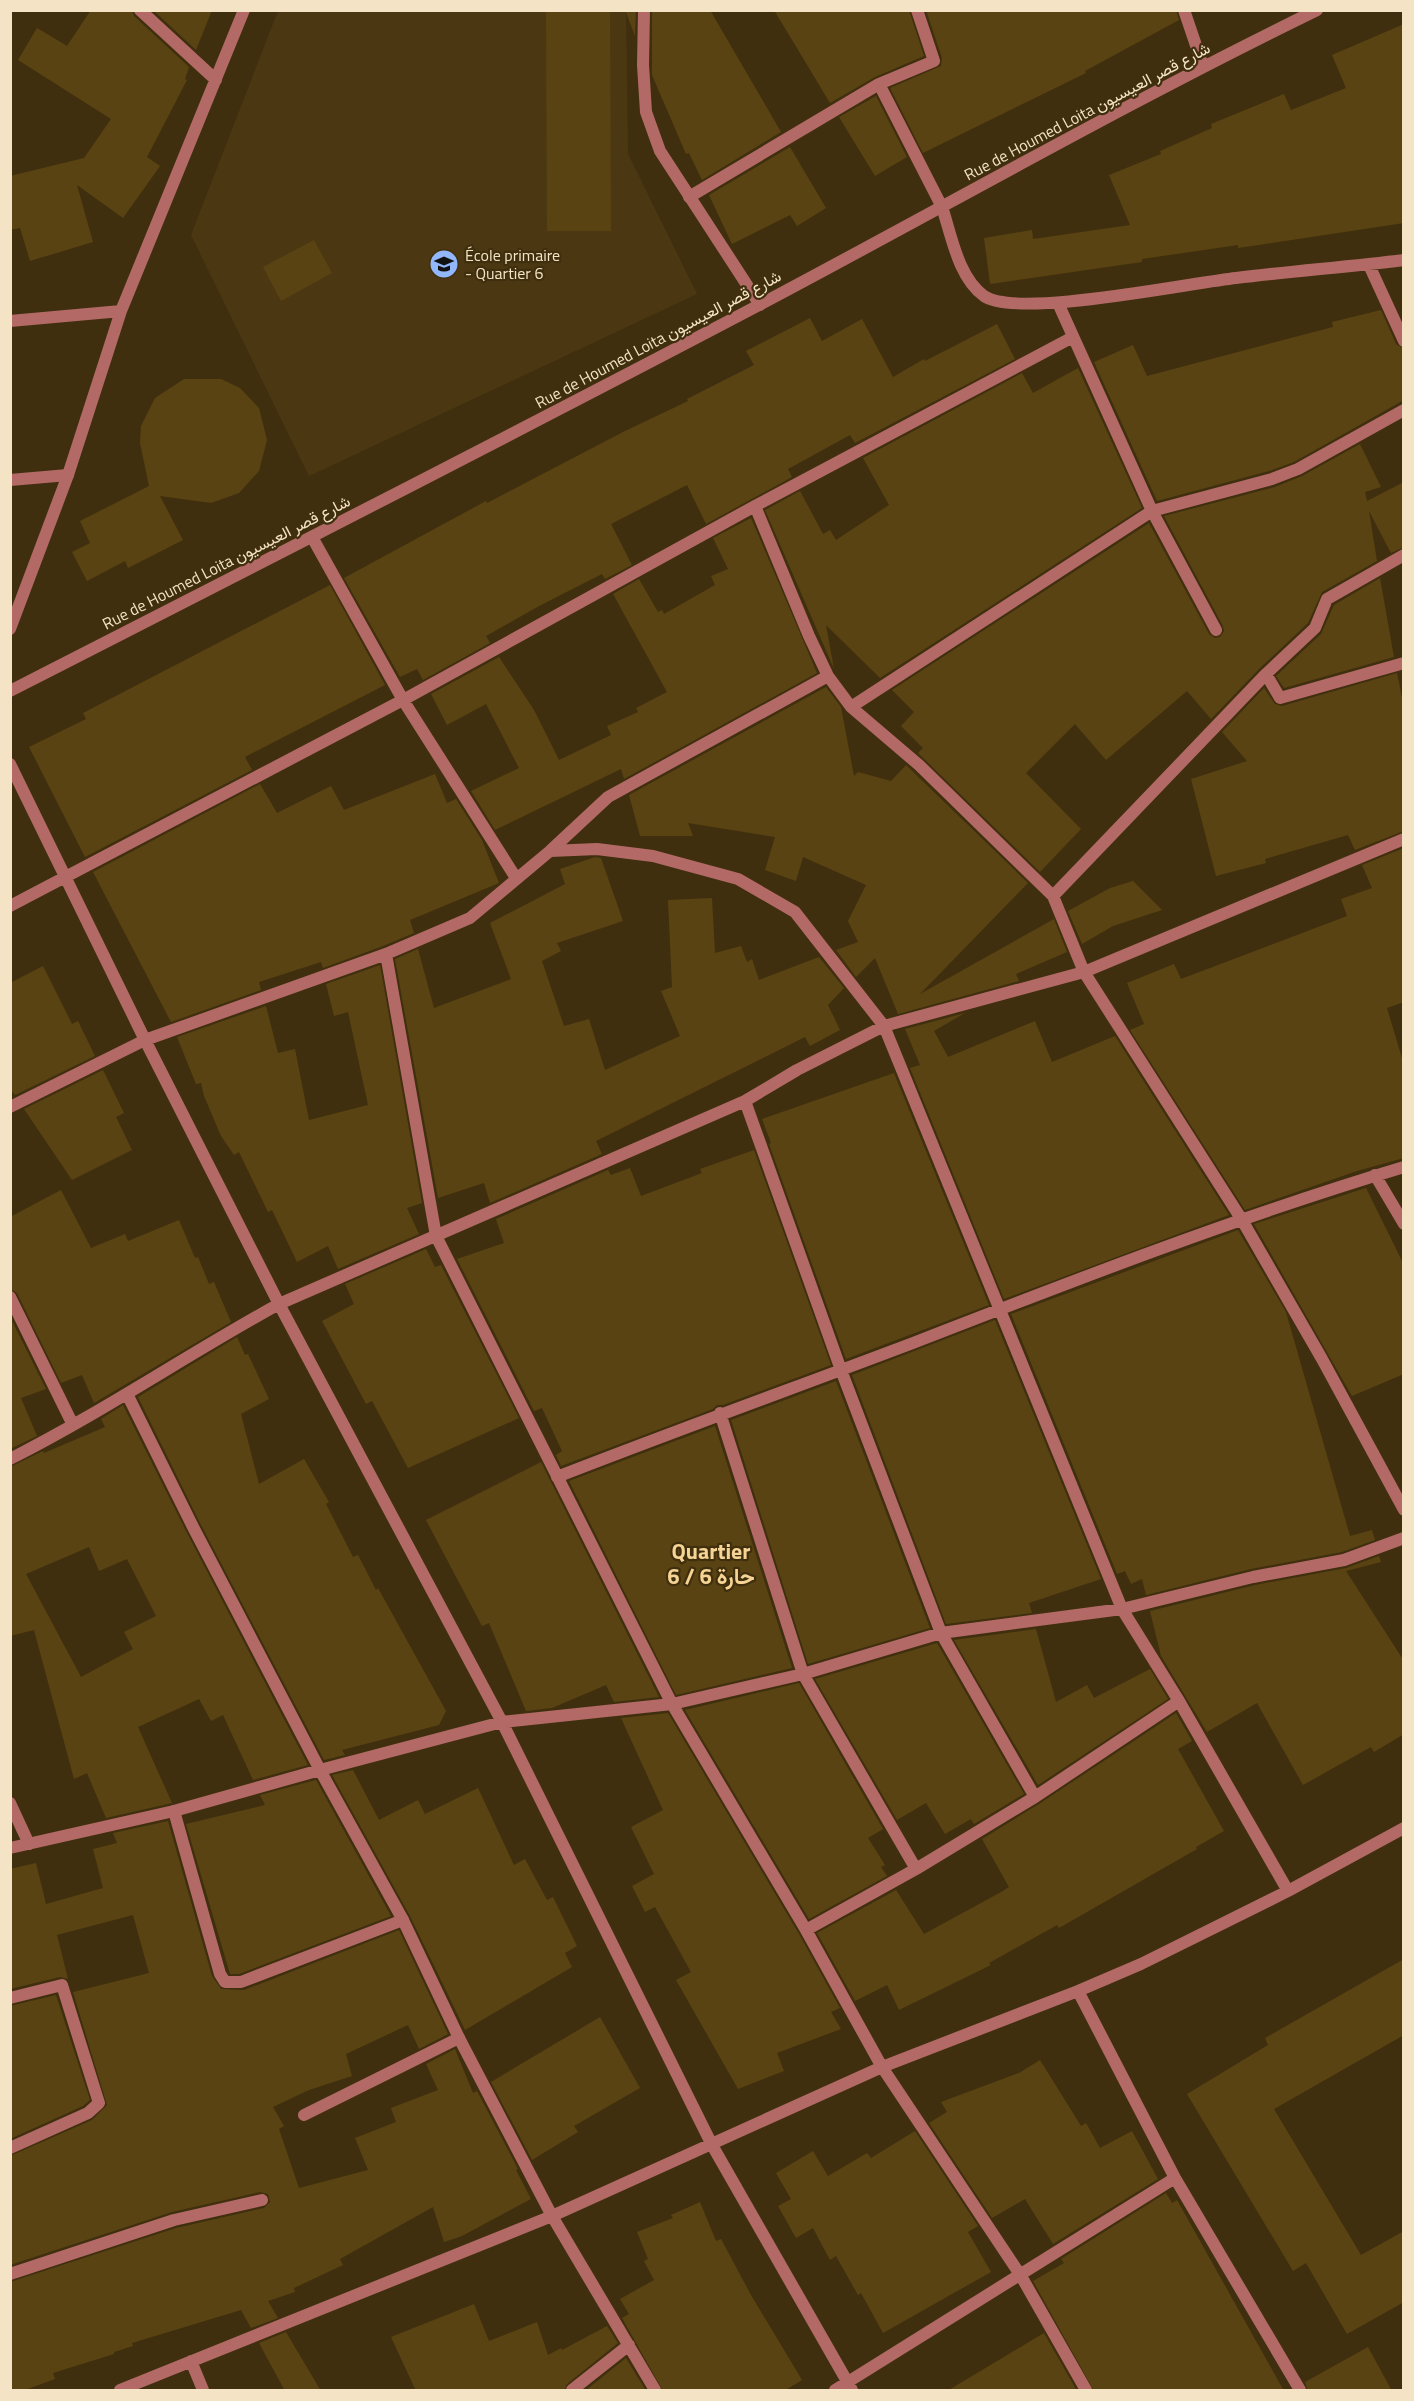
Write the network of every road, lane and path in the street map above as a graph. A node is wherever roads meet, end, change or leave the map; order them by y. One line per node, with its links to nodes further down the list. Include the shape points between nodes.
1 (140, 10): 8 (street)
2 (244, 10): 8 (street)
3 (644, 10): 10 (street, via 646,112 660,151)
4 (917, 10): 9 (street, via 934,60)
5 (1184, 10): 7 (street)
6 (1317, 10): 7 (street, Rue de Houmed Loita شارع قصر العيسيون)
7 (1203, 66): 11 (street, Rue de Houmed Loita شارع قصر العيسيون)
8 (216, 80): 16 (street)
9 (879, 84): 10 (street); 11 (street)
10 (689, 197): 15 (street)
11 (942, 207): 14 (street, via 967,279 986,297 1015,304); 15 (street, Rue de Houmed Loita شارع قصر العيسيون)
12 (1404, 260): 13 (street)
13 (1369, 264): 14 (street); 19 (street)
14 (1058, 303): 18 (street)
15 (760, 304): 25 (street, Rue de Houmed Loita شارع قصر العيسيون)
16 (121, 311): 17 (street); 21 (street)
17 (10, 321)
18 (1073, 337): 23 (street); 24 (street)
19 (1404, 342)
20 (1404, 410): 24 (street, via 1298,470)
21 (68, 475): 22 (street); 27 (street)
22 (10, 480)
23 (754, 506): 31 (street); 33 (street)
24 (1152, 511): 28 (street); 34 (street)
25 (312, 537): 32 (street, Rue de Houmed Loita شارع قصر العيسيون); 33 (street)
26 (1404, 555): 30 (street, via 1327,599 1315,628)
27 (10, 629)
28 (1216, 630)
29 (1404, 663): 30 (street, via 1280,698)
30 (1266, 674): 40 (street)
31 (828, 676): 34 (street); 37 (street, via 608,797)
32 (10, 691)
33 (403, 700): 38 (street); 39 (street)
34 (851, 707): 40 (street, via 918,765)
35 (10, 764): 38 (street)
36 (1404, 839): 43 (street)
37 (550, 851): 39 (street); 44 (street, via 597,849 653,856 738,879 795,912)
38 (65, 878): 41 (street); 45 (street)
39 (516, 878): 42 (street, via 470,918)
40 (1053, 896): 43 (street)
41 (10, 906)
42 (386, 954): 45 (street); 52 (street)
43 (1084, 972): 44 (street); 50 (street)
44 (884, 1026): 46 (street); 55 (street)
45 (145, 1040): 47 (street); 54 (street)
46 (745, 1101): 52 (street); 56 (street)
47 (10, 1107)
48 (1404, 1167): 49 (street)
49 (1375, 1175): 50 (street); 51 (street)
50 (1242, 1220): 55 (street); 62 (street)
51 (1404, 1224)
52 (436, 1236): 54 (street); 61 (street)
53 (10, 1297): 59 (street)
54 (279, 1304): 57 (street); 69 (street)
55 (998, 1310): 56 (street); 64 (street)
56 (841, 1370): 58 (street); 65 (street)
57 (127, 1394): 59 (street); 70 (street)
58 (720, 1413): 61 (street); 66 (street)
59 (73, 1425): 60 (street)
60 (10, 1459)
61 (556, 1477): 68 (street)
62 (1404, 1510)
63 (1404, 1538): 64 (street, via 1344,1560 1253,1576)
64 (1122, 1609): 65 (street); 67 (street)
65 (941, 1633): 66 (street); 71 (street)
66 (803, 1674): 68 (street); 77 (street)
67 (1179, 1701): 71 (street); 78 (street)
68 (672, 1704): 69 (street); 80 (street)
69 (502, 1722): 70 (street); 86 (street)
70 (320, 1770): 73 (street); 79 (street)
71 (1035, 1797): 77 (street)
72 (10, 1803): 75 (street)
73 (174, 1811): 75 (street); 79 (street, via 225,1982 241,1982)
74 (1404, 1828): 78 (street)
75 (28, 1844): 76 (street)
76 (10, 1848)
77 (916, 1869): 80 (street)
78 (1288, 1891): 81 (street)
79 (403, 1920): 83 (street)
80 (806, 1930): 84 (street)
81 (1078, 1991): 84 (street); 88 (street)
82 (10, 1998): 87 (street, via 62,1985 99,2103 88,2113)
83 (459, 2038): 85 (street); 90 (street)
84 (882, 2067): 86 (street); 92 (street)
85 (304, 2115)
86 (712, 2145): 90 (street); 95 (street)
87 (10, 2148)
88 (1175, 2178): 92 (street); 102 (street)
89 (262, 2200): 91 (street, via 174,2220)
90 (552, 2216): 93 (street); 94 (street)
91 (10, 2274)
92 (1021, 2276): 95 (street); 101 (street)
93 (629, 2345): 98 (street); 99 (street)
94 (191, 2361): 96 (street); 97 (street)
95 (850, 2387): 100 (street)
96 (120, 2391)
97 (203, 2391)
98 (572, 2391)
99 (655, 2391)
100 (834, 2391)
101 (1086, 2391)
102 (1300, 2391)

